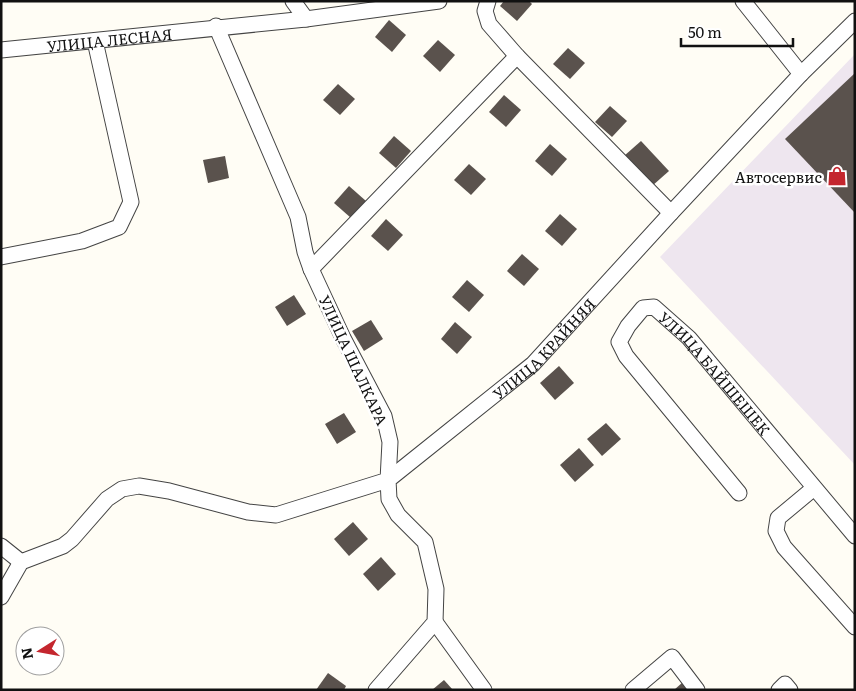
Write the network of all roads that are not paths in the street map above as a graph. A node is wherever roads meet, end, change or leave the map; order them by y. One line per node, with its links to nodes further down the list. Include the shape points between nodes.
1 (293, 1): 5 (street)
2 (439, 1): 5 (street, УЛИЦА ЛЕСНАЯ)
3 (488, 1): 10 (street, via 485,11 489,24)
4 (743, 1): 11 (street)
5 (306, 18): 7 (street, УЛИЦА ЛЕСНАЯ)
6 (855, 21): 11 (street, УЛИЦА КРАЙНЯЯ)
7 (216, 26): 8 (street, УЛИЦА ЛЕСНАЯ); 14 (street, УЛИЦА ШАЛКАРА, via 298,217)
8 (95, 41): 9 (street, УЛИЦА ЛЕСНАЯ); 13 (street, via 131,202 119,227 82,241)
9 (1, 50)
10 (517, 56): 12 (street); 14 (street)
11 (801, 74): 12 (street, УЛИЦА КРАЙНЯЯ)
12 (670, 213): 15 (street, УЛИЦА КРАЙНЯЯ, via 534,364)
13 (1, 257)
14 (311, 269): 15 (street, УЛИЦА ШАЛКАРА, via 384,416 390,442)
15 (388, 480): 20 (street, via 276,516 169,491 139,486 122,488 107,499 63,546); 22 (street, via 390,499 398,515 425,542 436,590)
16 (814, 488): 17 (street, УЛИЦА БАЙШЕШЕК, via 689,338 654,307 643,308 620,342 626,356); 18 (street, УЛИЦА БАЙШЕШЕК); 23 (street, via 778,518 776,531 784,547)
17 (739, 493)
18 (855, 536)
19 (1, 546): 20 (street)
20 (21, 562): 21 (street)
21 (1, 597)
22 (435, 622): 24 (street); 25 (street)
23 (855, 627)
24 (376, 690)
25 (484, 690)
26 (633, 690): 27 (street, via 672,657)
27 (697, 690)
28 (779, 690): 29 (street, via 785,684)
29 (790, 690)

